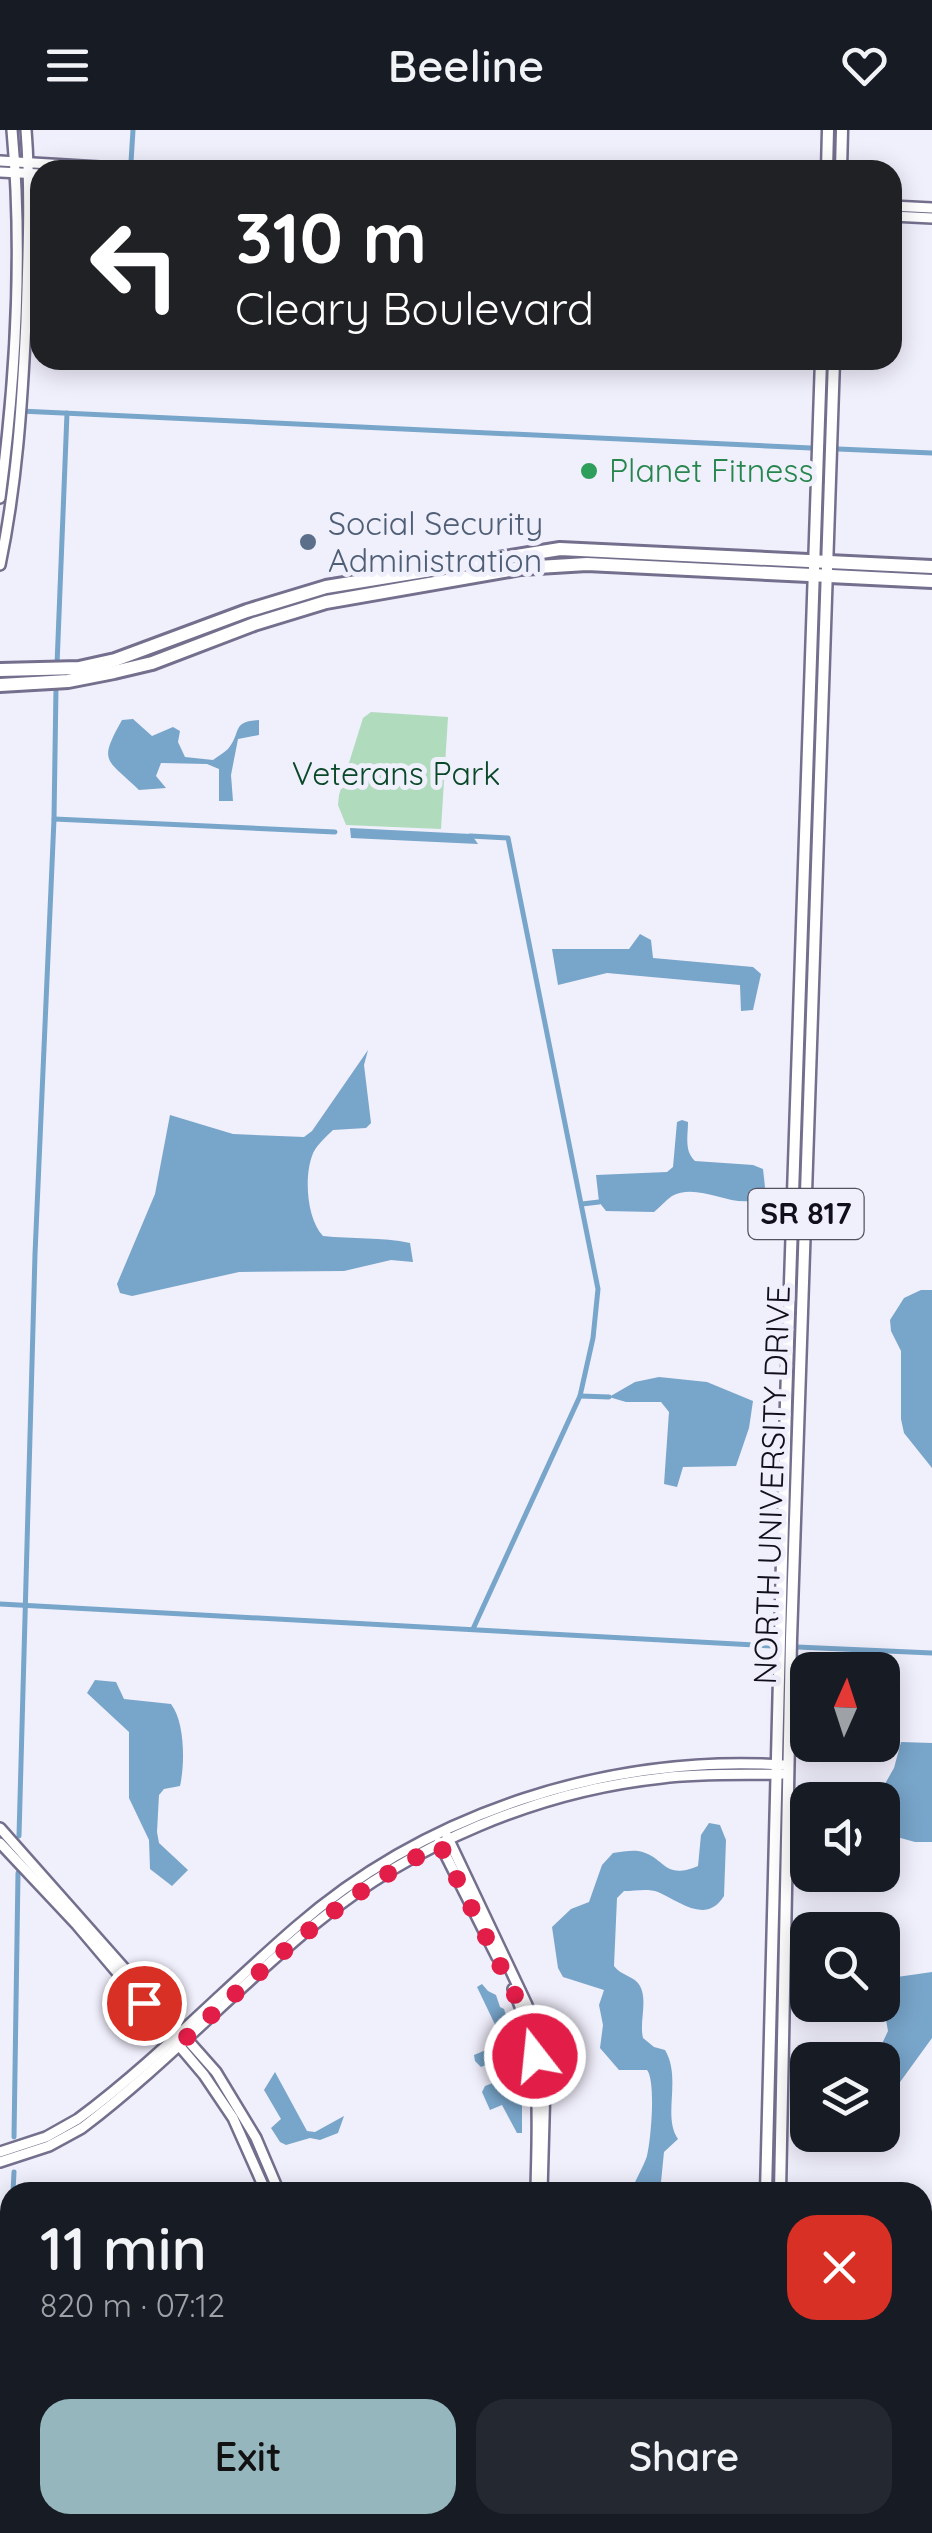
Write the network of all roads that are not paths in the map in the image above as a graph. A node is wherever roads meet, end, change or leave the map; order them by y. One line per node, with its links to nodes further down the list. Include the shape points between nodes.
1 (12, 130): 9 (street)
2 (26, 130): 5 (street)
3 (828, 130): 6 (main road)
4 (842, 130): 7 (main road)
5 (30, 160)
6 (827, 160)
7 (840, 160)
8 (0, 161): 9 (street)
9 (15, 168): 10 (street); 11 (street); 19 (street, via 18,232)
10 (30, 170)
11 (0, 172)
12 (902, 206): 13 (street)
13 (932, 208)
14 (30, 215): 20 (street, via 21,424)
15 (902, 216): 16 (street)
16 (932, 218)
17 (821, 370): 22 (main road, NORTH UNIVERSITY DRIVE / SR 817)
18 (833, 370): 22 (main road, NORTH UNIVERSITY DRIVE / SR 817)
19 (0, 498)
20 (0, 565)
21 (932, 567): 22 (highway)
22 (820, 569): 23 (highway); 25 (highway, via 586,548 512,554 326,587 70,675); 27 (main road, NORTH UNIVERSITY DRIVE / SR 817); 27 (main road, NORTH UNIVERSITY DRIVE / SR 817, via 810,711)
23 (932, 581)
24 (0, 670): 25 (highway)
25 (41, 677): 26 (highway)
26 (0, 685)
27 (816, 729): 28 (main road, NORTH UNIVERSITY DRIVE / SR 817); 29 (main road, NORTH UNIVERSITY DRIVE / SR 817)
28 (805, 864): 29 (main road); 30 (main road, NORTH UNIVERSITY DRIVE / SR 817)
29 (817, 892): 31 (main road, NORTH UNIVERSITY DRIVE / SR 817)
30 (790, 1329): 31 (main road); 32 (main road, NORTH UNIVERSITY DRIVE / SR 817)
31 (802, 1336): 34 (main road, NORTH UNIVERSITY DRIVE / SR 817)
32 (786, 1402): 33 (main road, NORTH UNIVERSITY DRIVE / SR 817); 34 (main road)
33 (784, 1463): 35 (main road, via 792,1481); 36 (main road, NORTH UNIVERSITY DRIVE / SR 817)
34 (798, 1467): 35 (main road, NORTH UNIVERSITY DRIVE / SR 817)
35 (794, 1550): 37 (main road, NORTH UNIVERSITY DRIVE / SR 817)
36 (776, 1769): 37 (street); 39 (street, via 620,1784); 42 (main road, NORTH UNIVERSITY DRIVE / SR 817)
37 (790, 1770): 43 (main road, NORTH UNIVERSITY DRIVE / SR 817)
38 (0, 1828): 41 (street)
39 (442, 1838): 41 (street, via 331,1911); 48 (street, via 532,2039)
40 (0, 1843): 41 (street)
41 (180, 2037): 44 (street, via 78,2119); 45 (street, via 82,2128); 46 (street, via 230,2112); 47 (street, via 229,2092)
42 (769, 2067): 43 (main road); 49 (main road, NORTH UNIVERSITY DRIVE / SR 817)
43 (782, 2083): 50 (main road, NORTH UNIVERSITY DRIVE / SR 817)
44 (0, 2152)
45 (0, 2162)
46 (262, 2182)
47 (275, 2182)
48 (539, 2182)
49 (766, 2182)
50 (780, 2182)

